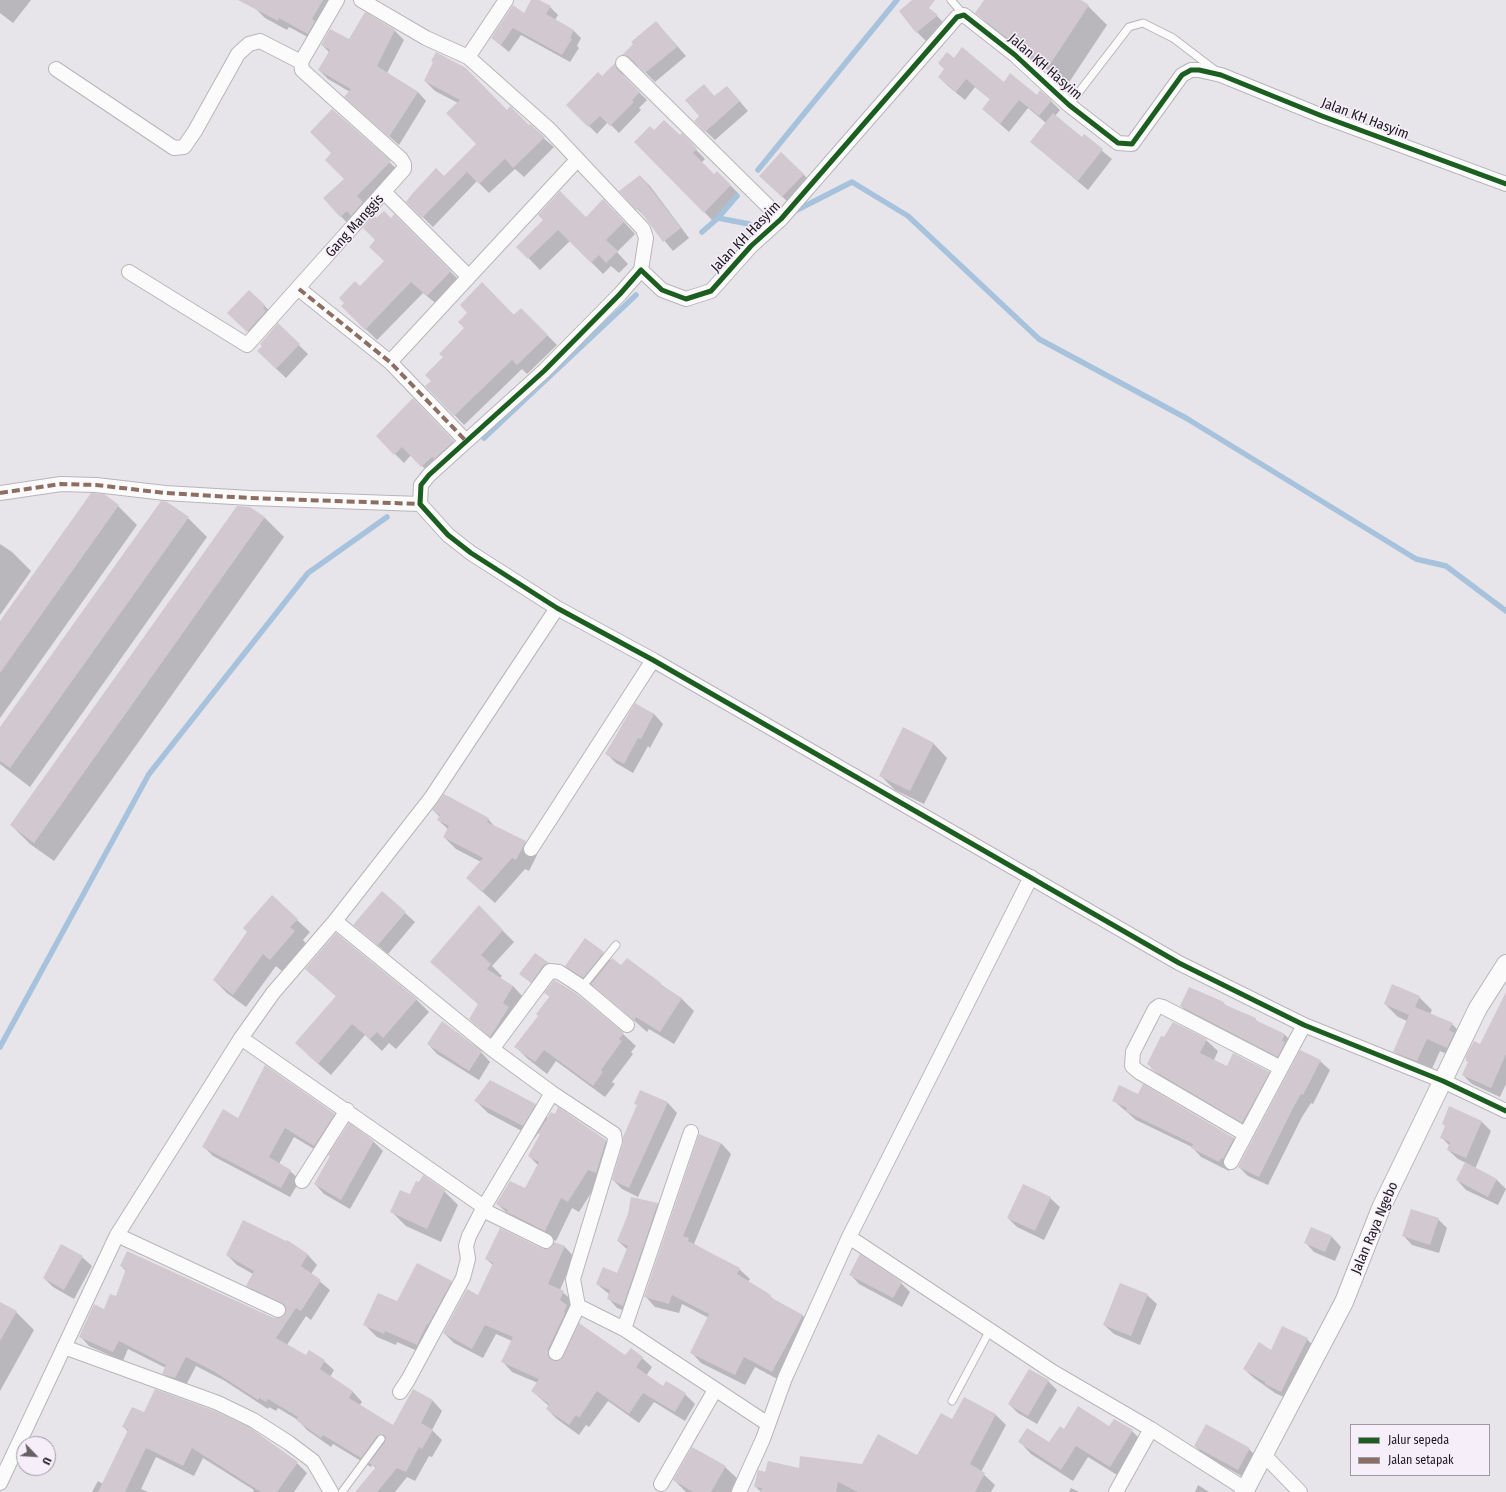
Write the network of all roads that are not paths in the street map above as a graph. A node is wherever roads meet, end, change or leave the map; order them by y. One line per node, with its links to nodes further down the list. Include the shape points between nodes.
1 (337, 0): 7 (street)
2 (361, 0): 6 (street, via 426,38)
3 (506, 0): 6 (street)
4 (951, 0): 5 (lane)
5 (964, 15): 11 (street, Jalan KH Hasyim, via 1015,55); 15 (street, Jalan KH Hasyim, via 956,17)
6 (468, 57): 12 (street, via 550,130)
7 (301, 62): 9 (street, via 260,41 249,44 238,54 184,147 174,148); 14 (street, Gang Manggis, via 302,70 401,158 404,169)
8 (623, 63): 15 (street)
9 (56, 69)
10 (1221, 75): 11 (street, Jalan KH Hasyim, via 1191,70 1182,75 1132,144 1118,143); 11 (lane, via 1172,38 1143,23 1129,27); 13 (street, Jalan KH Hasyim, via 1322,116)
11 (1069, 105)
12 (577, 160): 16 (street, via 642,228 646,238); 18 (street)
13 (1506, 184)
14 (385, 193): 18 (street); 19 (street, Gang Manggis)
15 (781, 219): 16 (street, Jalan KH Hasyim, via 751,246 711,291 686,299 662,290)
16 (641, 270): 21 (street, via 544,371)
17 (129, 272): 19 (street, Gang Manggis, via 247,345)
18 (468, 276): 20 (street)
19 (299, 289): 20 (street)
20 (390, 362): 21 (street)
21 (466, 441): 23 (street, via 421,485)
22 (0, 493): 23 (street, via 61,484 250,498)
23 (420, 504): 24 (street, via 448,536)
24 (557, 608): 25 (street); 28 (street, via 431,798)
25 (653, 660): 26 (street); 27 (street)
26 (530, 849)
27 (1031, 877): 33 (street, via 1179,963); 47 (street)
28 (335, 920): 34 (street, via 273,993); 35 (street)
29 (616, 945): 31 (lane)
30 (1506, 964): 37 (street, Jalan Raya Ngebo, via 1478,1008)
31 (582, 987): 32 (street); 35 (street, via 559,972 550,971)
32 (627, 1025)
33 (1304, 1025): 36 (street); 37 (street)
34 (241, 1038): 39 (street); 46 (street)
35 (492, 1049): 38 (street)
36 (1280, 1068): 42 (street); 42 (street, via 1161,1006 1155,1009 1133,1052 1132,1066)
37 (1443, 1082): 40 (street); 61 (street, Jalan Raya Ngebo, via 1381,1208 1344,1302)
38 (552, 1093): 45 (street); 49 (street, via 614,1134 615,1141 573,1278)
39 (347, 1110): 44 (street); 45 (street)
40 (1506, 1111)
41 (691, 1132): 51 (street)
42 (1245, 1134): 43 (street)
43 (1231, 1162)
44 (302, 1182)
45 (483, 1208): 48 (street); 56 (street, via 466,1246 468,1259 463,1278)
46 (117, 1235): 50 (street); 53 (street)
47 (848, 1237): 52 (street); 58 (street, via 785,1378)
48 (546, 1241)
49 (578, 1306): 51 (street); 54 (street)
50 (278, 1310)
51 (624, 1329): 55 (street)
52 (990, 1330): 57 (lane); 59 (street)
53 (64, 1348): 62 (street); 65 (street, via 218,1403 253,1420 313,1461)
54 (556, 1353)
55 (715, 1390): 58 (street); 63 (street)
56 (400, 1392)
57 (952, 1401)
58 (768, 1424): 67 (street)
59 (1150, 1430): 64 (street); 68 (street)
60 (381, 1439): 66 (lane)
61 (1263, 1454): 64 (street, Jalan Raya Ngebo); 69 (street)
62 (0, 1483)
63 (661, 1484)
64 (1244, 1491)
65 (331, 1492)
66 (342, 1492)
67 (739, 1492)
68 (1116, 1492)
69 (1300, 1492)

